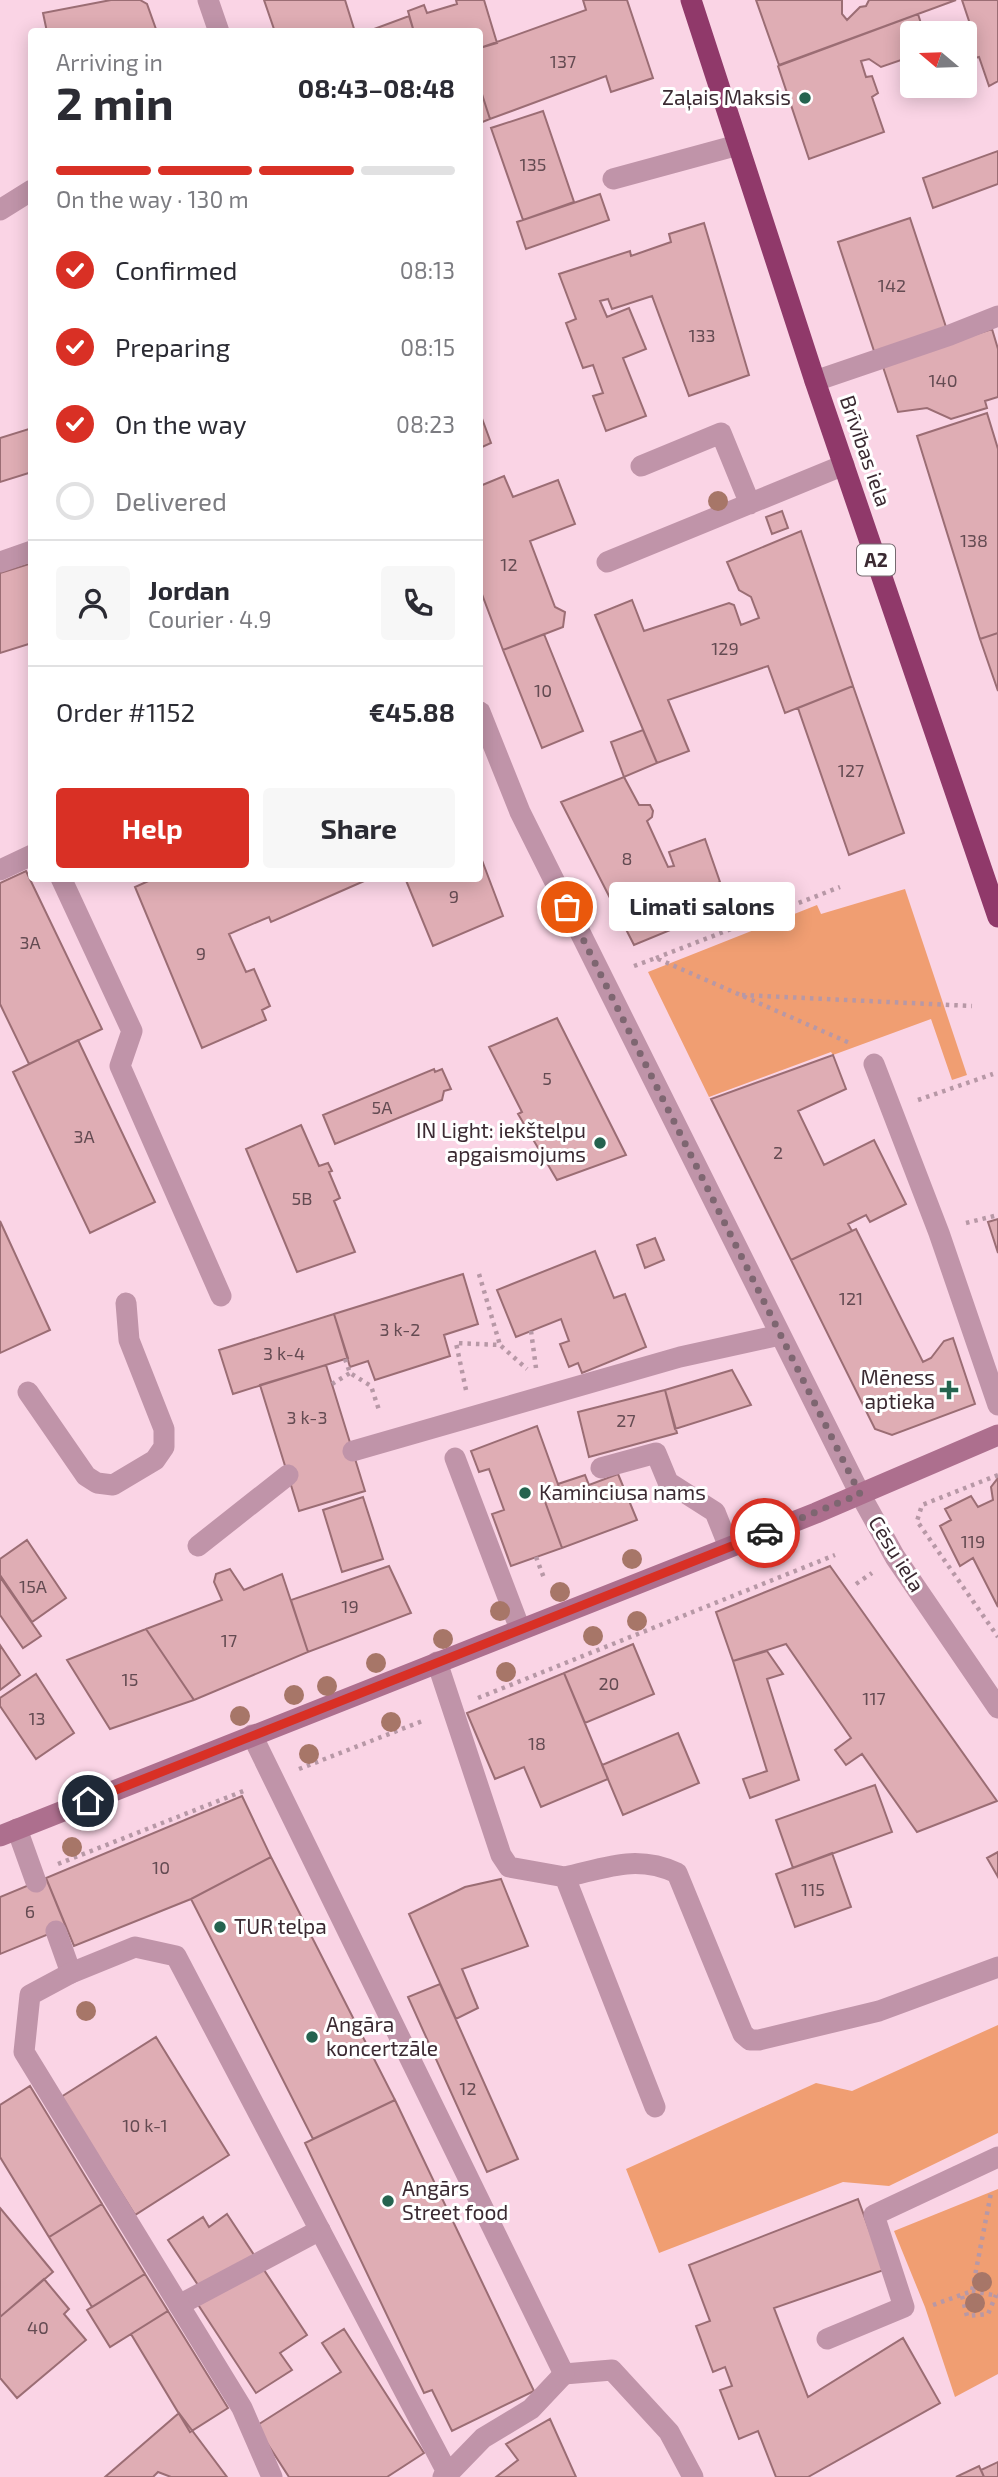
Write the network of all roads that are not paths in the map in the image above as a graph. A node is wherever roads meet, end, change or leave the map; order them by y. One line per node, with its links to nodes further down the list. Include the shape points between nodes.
1 (208, 0): 3 (street)
2 (691, 0): 4 (highway, Brīvības iela / A2)
3 (218, 28)
4 (738, 145): 5 (street); 9 (highway, Brīvības iela / A2)
5 (613, 179)
6 (28, 192): 7 (street)
7 (0, 210)
8 (998, 316): 9 (street)
9 (815, 381): 10 (highway, Brīvības iela / A2)
10 (844, 465): 12 (street); 20 (highway, Brīvības iela / A2)
11 (641, 466): 12 (street, via 721,433)
12 (750, 504): 15 (street)
13 (28, 552): 14 (street)
14 (0, 562)
15 (607, 562)
16 (483, 720): 24 (street, Cēsu iela, via 520,812)
17 (28, 857): 18 (street)
18 (0, 870)
19 (63, 882): 22 (street, via 132,1031 120,1066)
20 (998, 917)
21 (874, 1064): 26 (street)
22 (221, 1296)
23 (126, 1303): 25 (street, via 129,1340 164,1429 164,1447 155,1460 113,1485 97,1483 86,1476)
24 (780, 1335): 28 (street, via 680,1357); 32 (street, Cēsu iela)
25 (28, 1392)
26 (998, 1405)
27 (998, 1435): 32 (street)
28 (353, 1451)
29 (455, 1458): 35 (street)
30 (601, 1468): 34 (street, via 656,1452 668,1482 715,1512)
31 (288, 1475): 33 (street)
32 (860, 1494): 34 (street); 37 (street, Cēsu iela, via 895,1557)
33 (198, 1546)
34 (729, 1547): 35 (street)
35 (520, 1629): 36 (street)
36 (437, 1662): 38 (street); 40 (street, via 505,1861 509,1867)
37 (998, 1708)
38 (252, 1735): 39 (street); 50 (street)
39 (9, 1833): 41 (street)
40 (565, 1877): 43 (street, via 637,1861 677,1872 743,2034 750,2039 879,2011); 45 (street)
41 (35, 1878)
42 (56, 1931): 44 (street)
43 (998, 1967)
44 (71, 1973): 47 (street, via 135,1947 176,1956); 48 (street, via 30,1995 24,2052)
45 (655, 2107)
46 (989, 2162): 49 (street, via 874,2215 904,2306)
47 (320, 2230): 48 (street); 51 (street)
48 (179, 2305): 52 (street, via 242,2408)
49 (827, 2339)
50 (564, 2374): 51 (street, via 531,2409 483,2438); 53 (street, via 612,2370 669,2432)
51 (446, 2476)
52 (272, 2477)
53 (693, 2477)

